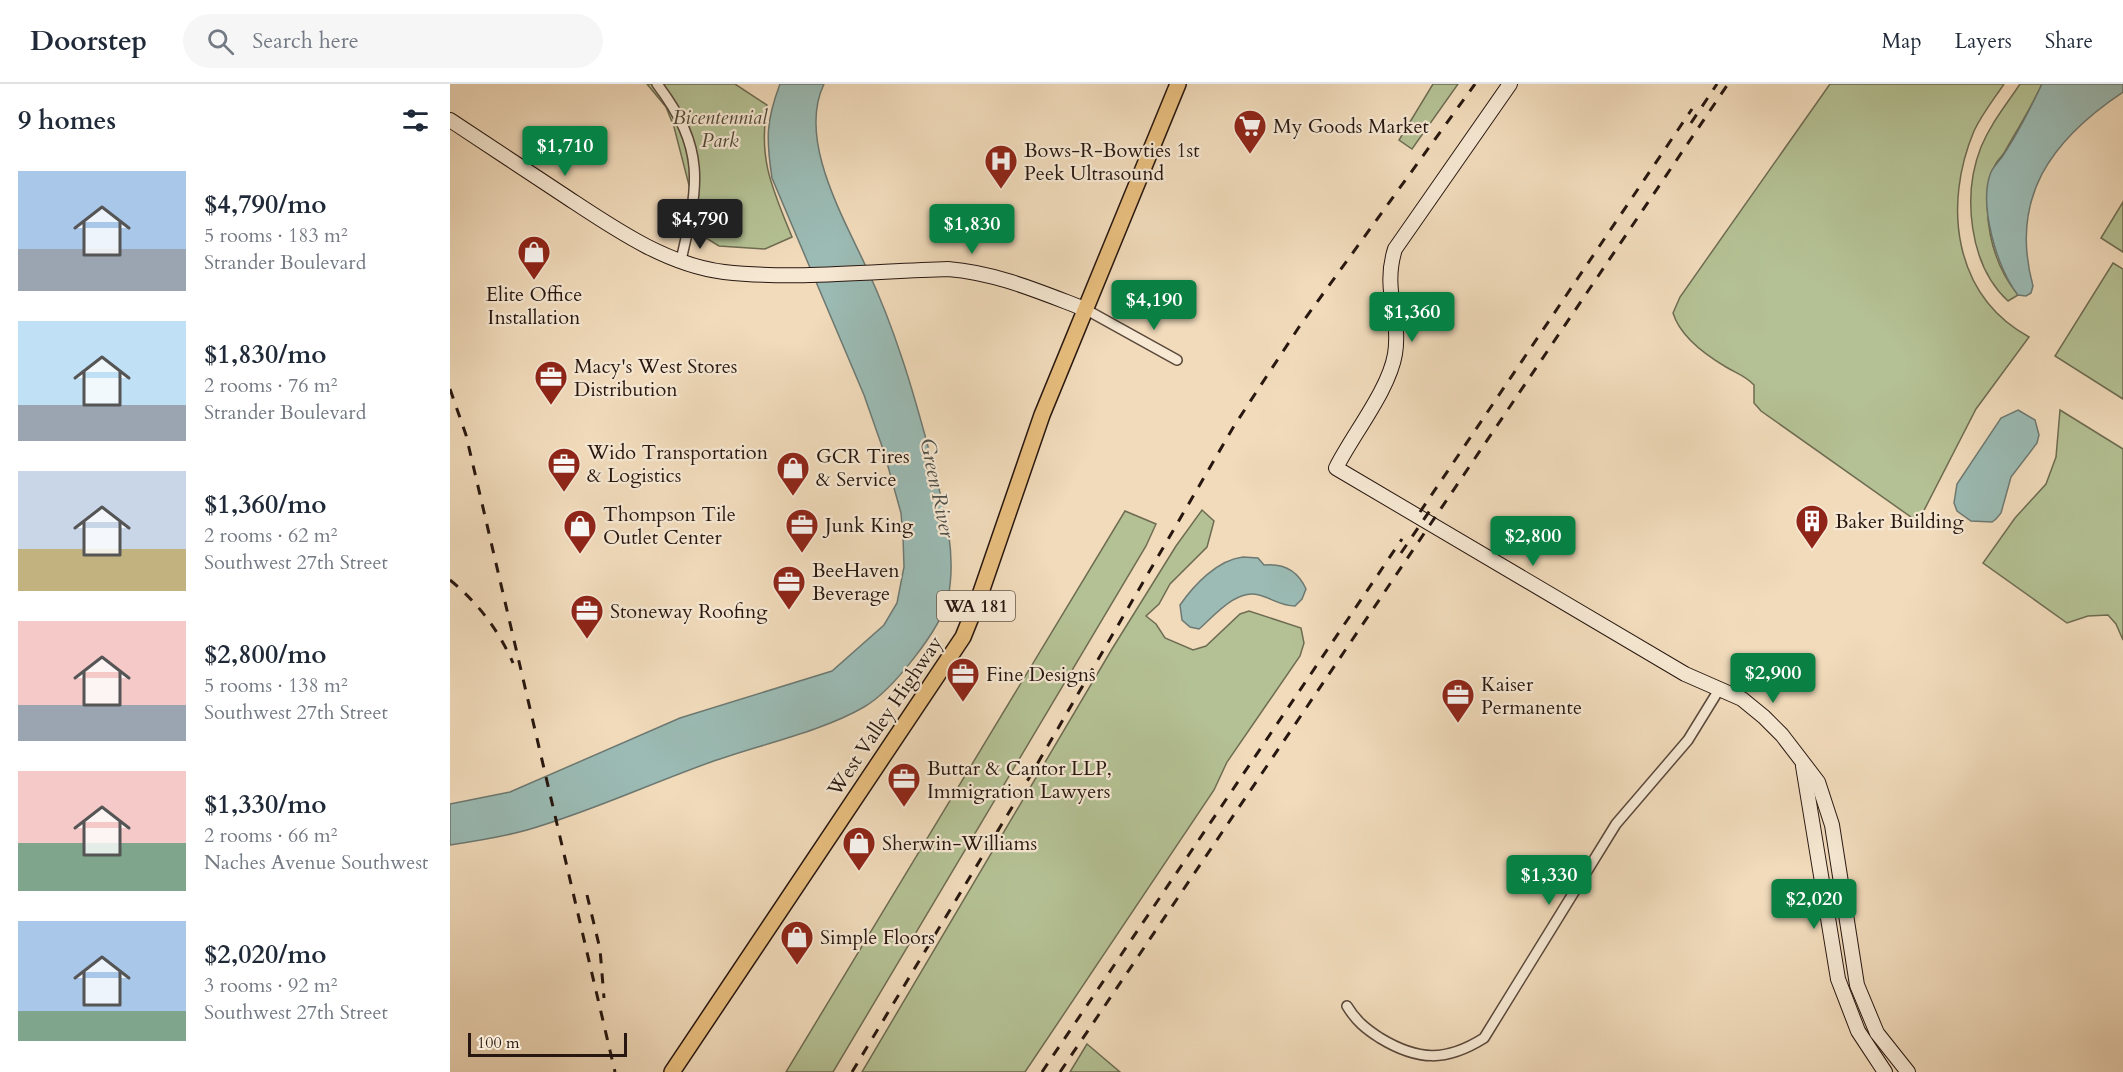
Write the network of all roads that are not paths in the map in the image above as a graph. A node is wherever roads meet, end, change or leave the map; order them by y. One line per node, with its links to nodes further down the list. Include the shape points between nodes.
1 (1178, 84): 6 (main road, West Valley Highway / WA 181)
2 (1510, 84): 8 (street, via 1395,249 1389,272 1396,342 1391,373 1336,468 1685,674)
3 (660, 87): 5 (street, via 684,124 696,172 693,209)
4 (450, 120): 5 (street, via 624,234)
5 (681, 260): 6 (street, via 724,272 775,274 974,271 998,276)
6 (1085, 309): 7 (street); 11 (main road, West Valley Highway / WA 181, via 1030,447 963,637)
7 (1178, 360)
8 (1720, 688): 9 (street, via 1764,717); 10 (street, via 1688,740 1616,824 1484,1038 1452,1054 1416,1055 1363,1027)
9 (1803, 766): 12 (street, via 1838,979 1857,1031); 13 (street, via 1818,782 1829,810 1857,985 1877,1033)
10 (1347, 1006)
11 (672, 1072)
12 (1885, 1072)
13 (1908, 1072)

